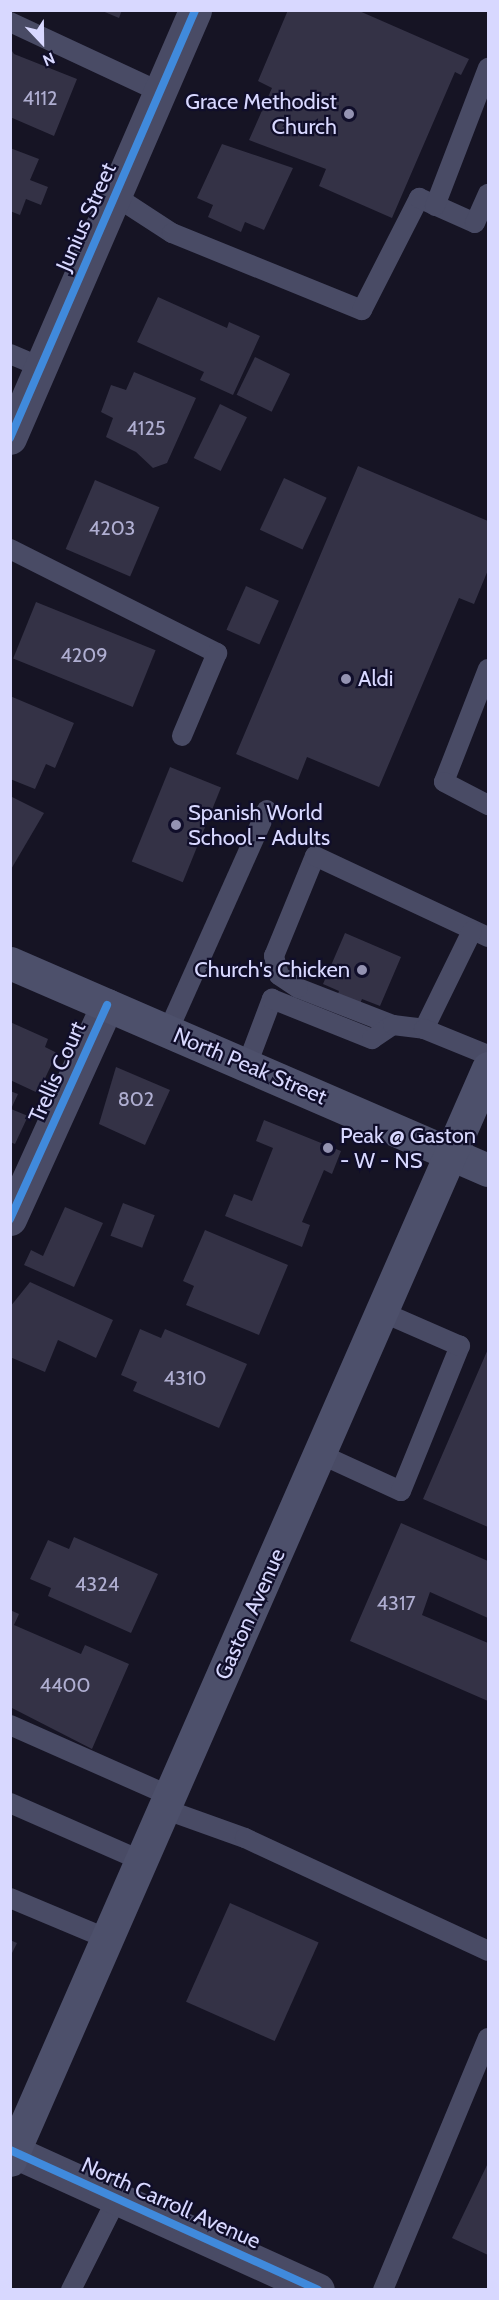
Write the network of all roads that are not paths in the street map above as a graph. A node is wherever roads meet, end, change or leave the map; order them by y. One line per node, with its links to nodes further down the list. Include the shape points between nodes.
1 (195, 10): 4 (street, Junius Street)
2 (10, 22): 4 (lane)
3 (489, 68): 7 (lane)
4 (160, 92): 6 (street, Junius Street)
5 (489, 194): 7 (lane, via 476,223)
6 (115, 196): 7 (lane, via 172,233 362,310 419,198); 9 (street, Junius Street)
7 (435, 206)
8 (10, 354): 9 (lane)
9 (40, 367): 10 (street, Junius Street)
10 (11, 434)
11 (10, 549): 13 (lane, via 217,653)
12 (489, 669): 14 (lane, via 444,782)
13 (182, 736)
14 (489, 805)
15 (267, 810): 21 (lane)
16 (480, 934): 19 (lane, via 315,856 274,956 279,975 298,988); 20 (lane)
17 (10, 963): 18 (main road, North Peak Street)
18 (107, 1005): 21 (main road, North Peak Street); 27 (street, Trellis Court)
19 (393, 1024): 20 (lane); 23 (lane, via 372,1039 272,999)
20 (424, 1029): 22 (lane)
21 (168, 1031): 23 (main road, North Peak Street)
22 (489, 1055)
23 (247, 1065): 25 (main road, North Peak Street)
24 (489, 1068): 25 (main road, Gaston Avenue)
25 (451, 1154): 26 (main road, North Peak Street); 28 (main road, Gaston Avenue)
26 (489, 1170)
27 (10, 1219)
28 (382, 1312): 29 (main road, Gaston Avenue); 29 (lane, via 460,1346 401,1491)
29 (320, 1454): 32 (main road, Gaston Avenue)
30 (10, 1725): 32 (lane)
31 (10, 1803): 33 (lane)
32 (167, 1803): 33 (main road, Gaston Avenue); 36 (lane)
33 (142, 1861): 35 (main road, Gaston Avenue)
34 (10, 1898): 35 (lane)
35 (108, 1939): 38 (main road, Gaston Avenue)
36 (489, 1951)
37 (489, 2038): 42 (lane)
38 (12, 2154): 39 (street, North Carroll Avenue)
39 (117, 2198): 40 (lane); 41 (street, North Carroll Avenue)
40 (71, 2289)
41 (318, 2289)
42 (383, 2289)

